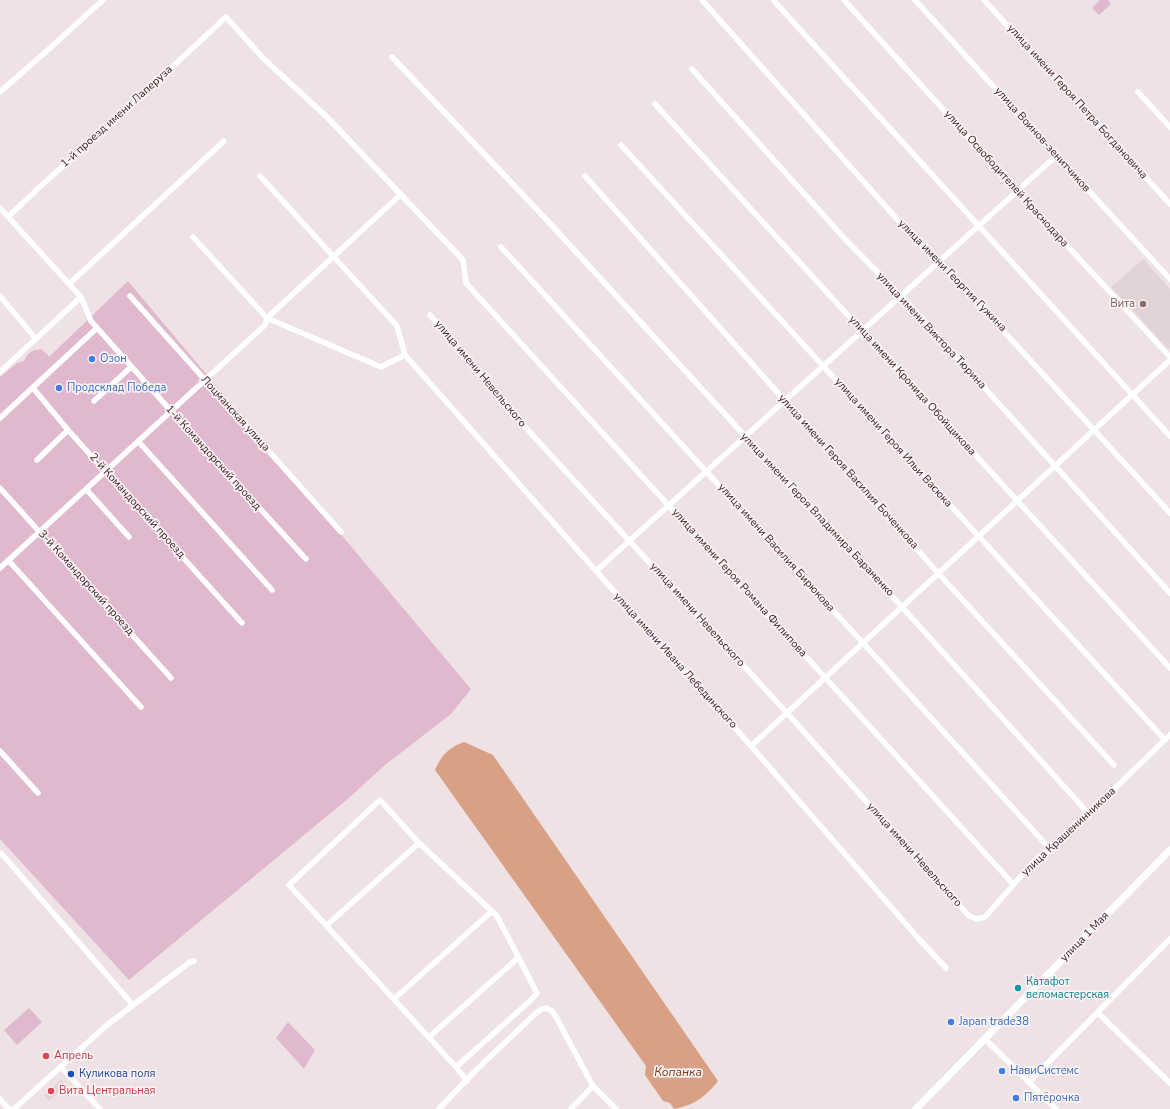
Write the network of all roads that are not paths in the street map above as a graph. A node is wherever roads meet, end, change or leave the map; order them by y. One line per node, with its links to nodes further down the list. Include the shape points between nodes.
1 (103, 0): 9 (street)
2 (702, 0): 27 (street, улица имени Георгия Гужина, via 915,240)
3 (844, 0): 18 (street, улица Освободителей Краснодара)
4 (916, 0): 15 (street, улица Воинов-зенитчиков)
5 (984, 0): 20 (street, улица имени Героя Петра Богдановича)
6 (774, 1): 23 (street)
7 (392, 57): 54 (street, улица имени Героя Владимира Бараненко, via 544,217)
8 (692, 69): 32 (street, улица имени Виктора Тюрина, via 845,239)
9 (0, 92)
10 (1138, 92): 12 (street)
11 (655, 104): 37 (street, улица имени Кронида Обойщикова)
12 (1170, 127)
13 (224, 141): 29 (street)
14 (620, 145): 42 (street, улица имени Героя Ильи Васюка)
15 (1056, 156): 18 (street); 28 (street, улица Воинов-зенитчиков)
16 (260, 176): 26 (street)
17 (585, 176): 49 (street, улица имени Героя Василия Боченкова)
18 (1016, 191): 23 (street); 40 (street, улица Освободителей Краснодара)
19 (400, 195): 22 (street, 1-й проезд имени Лаперуза, via 326,117 264,59 226,17); 26 (street); 64 (street, улица имени Героя Романа Филипова, via 463,260 466,283)
20 (1170, 204)
21 (0, 208): 22 (street, 1-й Командорский проезд)
22 (8, 216): 29 (street, 1-й Командорский проезд)
23 (978, 226): 27 (street); 47 (street)
24 (194, 237): 35 (street)
25 (501, 247): 60 (street, улица имени Василия Бирюкова)
26 (334, 257): 35 (street); 39 (street, via 397,326)
27 (939, 261): 32 (street); 52 (street, улица имени Георгия Гужина)
28 (1170, 279)
29 (70, 283): 33 (street, 1-й Командорский проезд)
30 (0, 296): 38 (street)
31 (130, 296): 45 (street, Лоцманская улица)
32 (900, 296): 37 (street); 58 (street, улица имени Виктора Тюрина)
33 (81, 298): 36 (street, 1-й Командорский проезд); 38 (street)
34 (430, 315): 70 (street, улица имени Невельского, via 527,429)
35 (267, 318): 39 (street, via 381,367); 45 (street, via 265,325)
36 (96, 328): 43 (street, 1-й Командорский проезд); 46 (street)
37 (862, 331): 42 (street); 63 (street, улица имени Кронида Обойщикова)
38 (36, 339): 44 (street)
39 (405, 355): 74 (street, улица имени Ивана Лебединского)
40 (1170, 357)
41 (1170, 360): 47 (street)
42 (823, 366): 49 (street); 68 (street, улица имени Героя Ильи Васюка)
43 (132, 367): 48 (street); 50 (street, 1-й Командорский проезд)
44 (0, 372)
45 (205, 380): 50 (street); 67 (street, Лоцманская улица)
46 (32, 388): 51 (street); 53 (street, 2-й Командорский проезд)
47 (1133, 394): 52 (street); 55 (street)
48 (94, 401)
49 (785, 401): 54 (street); 75 (street, улица имени Героя Василия Боченкова)
50 (171, 411): 56 (street); 71 (street, 1-й Командорский проезд)
51 (0, 418)
52 (1095, 429): 58 (street); 65 (street, улица имени Георгия Гужина)
53 (68, 430): 57 (street); 59 (street, 2-й Командорский проезд)
54 (745, 436): 60 (street); 78 (street, улица имени Героя Владимира Бараненко)
55 (1170, 436)
56 (138, 441): 59 (street); 76 (street)
57 (37, 460)
58 (1055, 466): 63 (street); 77 (street, улица имени Виктора Тюрина)
59 (106, 471): 62 (street); 79 (street, 2-й Командорский проезд)
60 (706, 471): 64 (street); 80 (street, улица имени Василия Бирюкова)
61 (0, 488): 66 (street, 3-й Командорский проезд)
62 (86, 489): 66 (street); 69 (street)
63 (1017, 501): 68 (street); 81 (street, улица имени Кронида Обойщикова)
64 (668, 506): 70 (street); 83 (street, улица имени Героя Романа Филипова)
65 (1170, 513)
66 (40, 532): 72 (street); 82 (street, 3-й Командорский проезд)
67 (341, 532)
68 (978, 536): 75 (street); 87 (street, улица имени Героя Ильи Васюка)
69 (129, 537)
70 (629, 540): 74 (street); 85 (street, улица имени Невельского)
71 (306, 559)
72 (8, 560): 73 (street); 84 (street)
73 (0, 568)
74 (596, 571): 88 (street, улица имени Ивана Лебединского)
75 (938, 573): 78 (street); 90 (street, улица имени Героя Василия Боченкова)
76 (272, 590)
77 (1170, 593)
78 (902, 607): 80 (street); 92 (street, улица имени Героя Владимира Бараненко)
79 (242, 623)
80 (863, 643): 83 (street); 94 (street, улица имени Василия Бирюкова)
81 (1170, 668)
82 (171, 678)
83 (825, 678): 85 (street); 97 (street, улица имени Героя Романа Филипова)
84 (141, 707)
85 (787, 713): 88 (street); 99 (street, улица имени Невельского)
86 (1170, 735): 87 (street, улица Крашенинникова)
87 (1165, 740): 92 (street, улица Крашенинникова)
88 (751, 746): 104 (street, улица имени Ивана Лебединского)
89 (0, 751): 91 (street)
90 (1114, 765)
91 (38, 793)
92 (1088, 814): 94 (street, улица Крашенинникова)
93 (419, 843): 98 (street); 100 (street); 100 (street, via 380,800 289,884)
94 (1051, 850): 97 (street, улица Крашенинникова, via 1036,859)
95 (1170, 850): 109 (street, улица 1 Мая)
96 (1, 853): 106 (street)
97 (1013, 884): 99 (street, улица Крашенинникова, via 985,917 977,919)
98 (492, 911): 102 (street); 105 (street)
99 (966, 913)
100 (327, 925): 105 (street)
101 (1170, 939): 107 (street)
102 (518, 958): 108 (street); 111 (street, via 537,993)
103 (194, 961): 106 (street)
104 (946, 968)
105 (394, 998): 108 (street)
106 (133, 1005): 110 (street)
107 (1098, 1013): 113 (street); 114 (street)
108 (429, 1037): 111 (street)
109 (985, 1039): 113 (street); 123 (street, улица 1 Мая)
110 (61, 1067): 118 (street); 119 (street)
111 (456, 1067): 112 (street)
112 (467, 1081): 115 (street, via 536,1013 547,1008 556,1017); 120 (street)
113 (1029, 1082): 124 (street)
114 (1170, 1083)
115 (593, 1086): 121 (street); 122 (street)
116 (0, 1099): 117 (street)
117 (9, 1109)
118 (14, 1109)
119 (100, 1109)
120 (439, 1109)
121 (571, 1109)
122 (616, 1109)
123 (916, 1109)
124 (1056, 1109)

